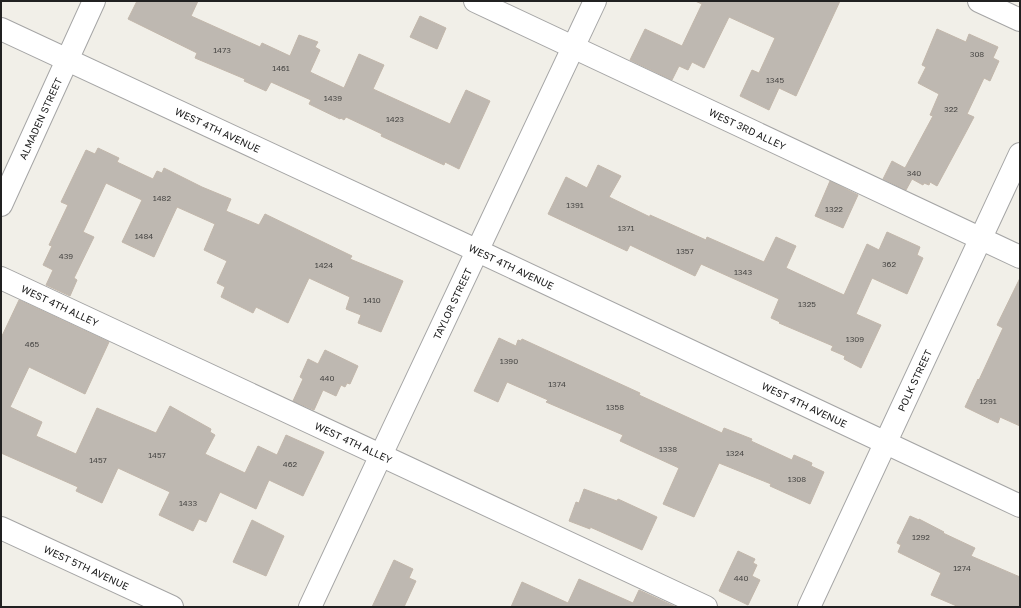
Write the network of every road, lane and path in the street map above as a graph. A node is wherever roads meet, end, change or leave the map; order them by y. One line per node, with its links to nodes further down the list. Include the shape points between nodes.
1 (94, 1): 8 (street, ALMADEN STREET)
2 (475, 1): 7 (street, WEST 3RD ALLEY)
3 (595, 1): 7 (street, TAYLOR STREET)
4 (979, 1): 5 (street)
5 (1020, 20)
6 (1, 29): 8 (street, WEST 4TH AVENUE)
7 (574, 47): 11 (street, WEST 3RD ALLEY); 12 (street, TAYLOR STREET)
8 (67, 60): 10 (street, ALMADEN STREET); 12 (street, WEST 4TH AVENUE)
9 (1020, 154): 11 (street, POLK STREET)
10 (1, 205)
11 (981, 238): 13 (street, WEST 3RD ALLEY); 15 (street, POLK STREET)
12 (478, 250): 15 (street, WEST 4TH AVENUE); 16 (street, TAYLOR STREET)
13 (1020, 257)
14 (1, 278): 16 (street, WEST 4TH ALLEY)
15 (885, 444): 17 (street, WEST 4TH AVENUE); 22 (street, POLK STREET)
16 (381, 455): 20 (street, TAYLOR STREET); 21 (street, WEST 4TH ALLEY)
17 (1020, 506)
18 (1, 528): 19 (street, WEST 5TH AVENUE)
19 (172, 607)
20 (310, 607)
21 (706, 607)
22 (809, 607)

